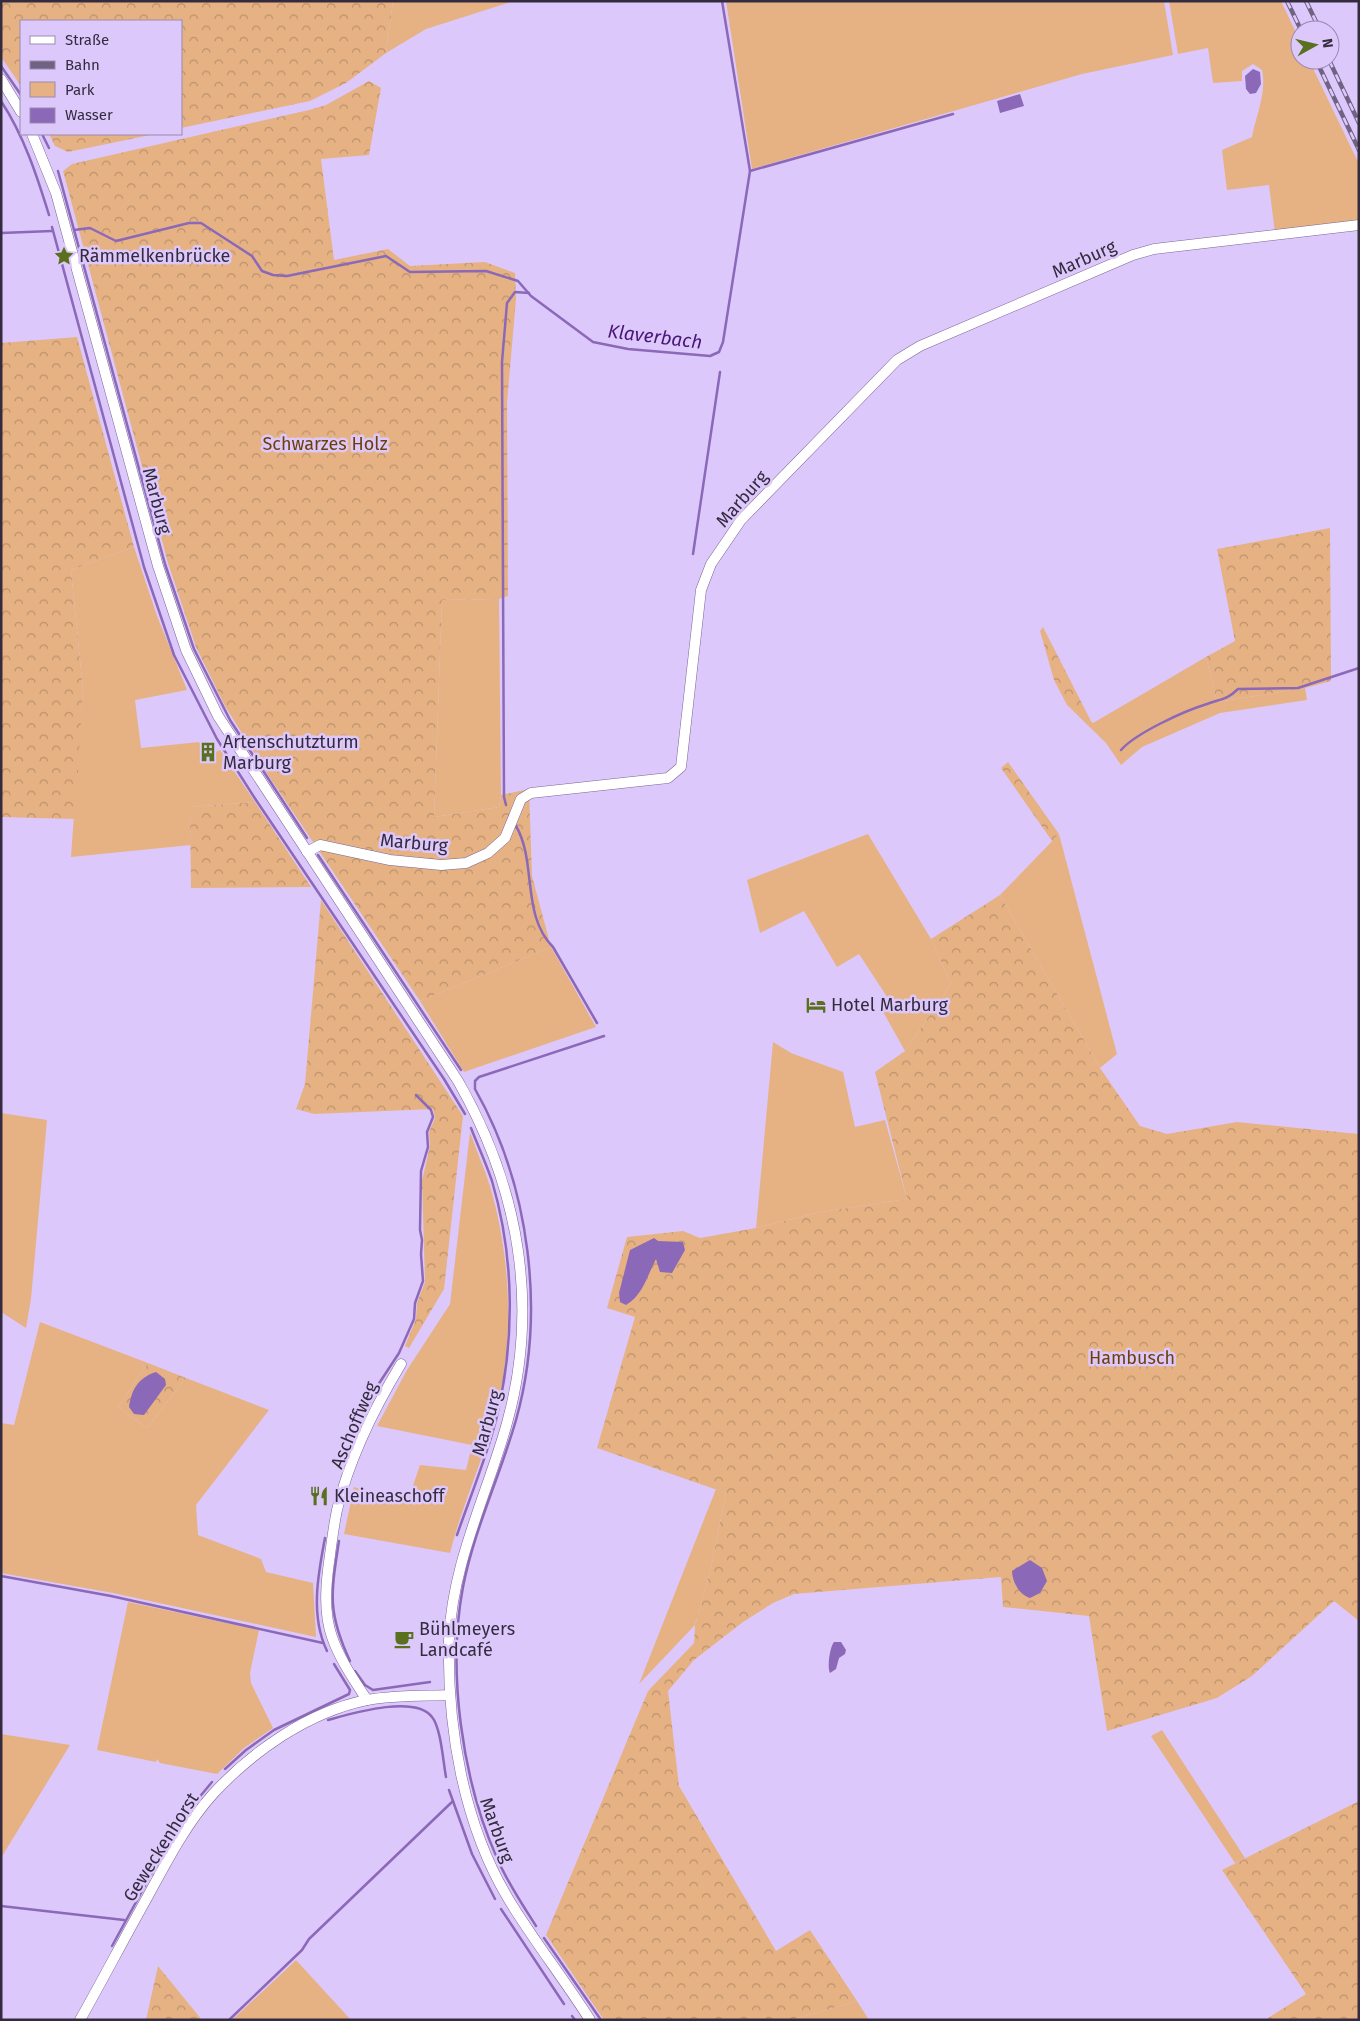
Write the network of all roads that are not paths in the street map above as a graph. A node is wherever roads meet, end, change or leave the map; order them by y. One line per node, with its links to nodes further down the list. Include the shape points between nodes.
1 (1, 79): 2 (street)
2 (20, 110)
3 (32, 135): 5 (street, Marburg, via 56,193 158,566 186,650 218,716)
4 (1359, 225): 5 (street, Marburg, via 1133,255 920,346 898,360 742,520 711,564 701,590 681,767 668,778 531,793 522,799 505,838 488,853 466,863 441,865 390,860 320,845)
5 (307, 852): 7 (street, Marburg, via 477,1114 499,1165 513,1219 520,1266 522,1316 519,1361 507,1423 468,1539 455,1589 449,1638)
6 (401, 1364): 8 (street, Aschoffweg, via 361,1441 337,1509 326,1581 326,1610 331,1636)
7 (450, 1695): 8 (street, Geweckenhorst); 10 (street, Marburg, via 465,1789 490,1862 508,1898)
8 (367, 1700): 9 (street, Geweckenhorst, via 310,1720 275,1741 213,1794 164,1867)
9 (80, 2020)
10 (590, 2020)

